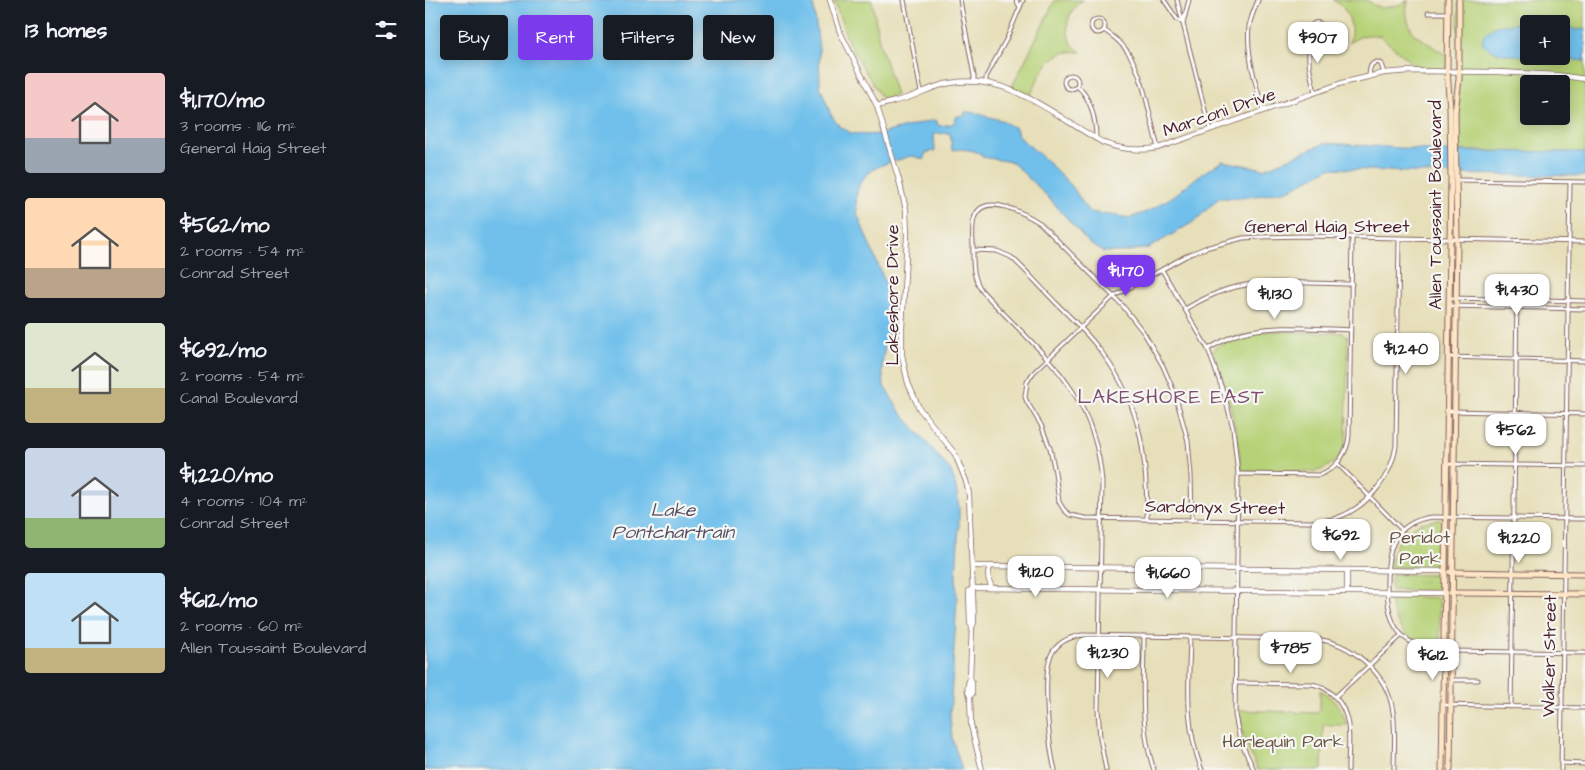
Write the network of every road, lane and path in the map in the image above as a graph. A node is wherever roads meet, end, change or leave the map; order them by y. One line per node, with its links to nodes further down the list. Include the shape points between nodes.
1 (830, 0): 30 (street, Lakeshore Drive, via 840,32)
2 (904, 0): 28 (street)
3 (960, 0): 25 (street)
4 (1016, 0): 12 (street)
5 (1023, 0): 12 (street)
6 (1164, 0): 15 (street)
7 (1177, 0): 15 (street)
8 (1189, 0): 15 (street)
9 (1258, 0): 31 (street, via 1249,38 1254,76)
10 (1448, 0): 14 (main road, Allen Toussaint Boulevard)
11 (1459, 0): 19 (main road, Allen Toussaint Boulevard)
12 (1020, 7): 26 (street)
13 (1428, 13): 14 (street)
14 (1448, 13): 18 (main road, Allen Toussaint Boulevard)
15 (1183, 23): 32 (street)
16 (1104, 30): 16 (street, via 1102,20 1093,22 1091,27 1095,32); 34 (street, via 1119,41 1136,66)
17 (1315, 34): 29 (street, via 1309,63)
18 (1448, 37): 19 (main road); 20 (main road, Allen Toussaint Boulevard)
19 (1459, 37): 21 (main road, Allen Toussaint Boulevard)
20 (1447, 70): 21 (street, Marconi Drive); 22 (street, Marconi Drive); 35 (main road, Allen Toussaint Boulevard)
21 (1459, 71): 24 (street, Marconi Drive, via 1531,73); 35 (main road, Allen Toussaint Boulevard)
22 (1384, 73): 23 (street, Marconi Drive); 23 (street, via 1377,62 1370,66)
23 (1369, 76): 29 (street, Marconi Drive)
24 (1585, 79)
25 (974, 82): 26 (street, Marconi Drive); 28 (street, Marconi Drive, via 948,83)
26 (986, 82): 33 (street, Marconi Drive, via 1029,98)
27 (1077, 86): 27 (street, via 1075,77 1066,78 1064,83 1068,88); 33 (street, via 1088,99)
28 (921, 92): 30 (street, Marconi Drive)
29 (1315, 93): 31 (street, Marconi Drive)
30 (877, 106): 99 (street, Lakeshore Drive, via 894,164 907,227 902,328 904,366 919,408 955,454 966,480)
31 (1264, 111): 32 (street, Marconi Drive)
32 (1210, 130): 34 (street, Marconi Drive)
33 (1096, 139): 34 (street, Marconi Drive, via 1129,150)
34 (1158, 148)
35 (1453, 148): 36 (main road, Allen Toussaint Boulevard)
36 (1455, 178): 37 (street); 39 (main road, Allen Toussaint Boulevard); 40 (main road, Allen Toussaint Boulevard)
37 (1570, 182): 38 (street); 45 (street, Walker Street)
38 (1585, 182)
39 (1451, 201): 40 (main road); 43 (main road, Allen Toussaint Boulevard)
40 (1457, 201): 44 (main road, Allen Toussaint Boulevard)
41 (1352, 238): 42 (street, General Haig Street); 48 (street, General Haig Street, via 1243,238 1205,248); 49 (street)
42 (1399, 239): 43 (street, General Haig Street); 85 (street, Sardonyx Street, via 1396,446 1388,472)
43 (1450, 239): 44 (street, General Haig Street); 51 (main road, Allen Toussaint Boulevard)
44 (1457, 239): 45 (street, General Haig Street); 52 (main road, Allen Toussaint Boulevard)
45 (1569, 241): 46 (street, General Haig Street); 54 (street, Walker Street)
46 (1585, 242)
47 (973, 250): 50 (street, via 973,221 977,212 987,206 1009,208 1040,223); 62 (street, via 997,251 1011,257); 67 (street, via 973,272 981,291)
48 (1162, 270): 50 (street, General Haig Street); 61 (street)
49 (1351, 284): 61 (street, via 1250,285 1217,293); 63 (street)
50 (1113, 297): 62 (street, General Haig Street); 94 (street, via 1149,341 1175,394 1188,441)
51 (1449, 298): 52 (street); 56 (main road, Allen Toussaint Boulevard)
52 (1456, 298): 53 (street); 57 (main road, Allen Toussaint Boulevard)
53 (1517, 300): 54 (street); 58 (street)
54 (1568, 300): 55 (street); 59 (street, Walker Street)
55 (1585, 301)
56 (1449, 306): 57 (street); 65 (main road, Allen Toussaint Boulevard)
57 (1456, 306): 58 (street); 66 (main road, Allen Toussaint Boulevard)
58 (1517, 307): 59 (street); 68 (street)
59 (1568, 308): 60 (street); 69 (street, Walker Street)
60 (1585, 308)
61 (1185, 309): 64 (street)
62 (1080, 328): 67 (street, General Haig Street); 91 (street, via 1115,373 1133,411 1145,459)
63 (1351, 330): 64 (street, via 1259,330 1238,334); 76 (street, via 1349,444)
64 (1207, 349): 82 (street, via 1229,412)
65 (1449, 357): 66 (street); 71 (main road, Allen Toussaint Boulevard)
66 (1455, 357): 68 (street); 72 (main road, Allen Toussaint Boulevard)
67 (1048, 359): 86 (street, General Haig Street, via 1027,382 1025,397 1050,448); 87 (street, via 1073,389 1092,429 1101,468)
68 (1516, 359): 69 (street); 73 (street)
69 (1567, 360): 70 (street); 74 (street, Walker Street)
70 (1585, 360)
71 (1447, 411): 72 (street); 77 (main road, Allen Toussaint Boulevard)
72 (1455, 411): 73 (street); 78 (main road, Allen Toussaint Boulevard)
73 (1515, 413): 74 (street); 79 (street)
74 (1566, 414): 75 (street); 80 (street, Walker Street)
75 (1585, 414)
76 (1337, 463): 82 (street, via 1319,475); 85 (street)
77 (1446, 464): 78 (street); 83 (main road, Allen Toussaint Boulevard)
78 (1454, 464): 79 (street); 84 (main road, Allen Toussaint Boulevard)
79 (1515, 465): 80 (street); 90 (street)
80 (1566, 466): 81 (street); 92 (street, Walker Street)
81 (1585, 466)
82 (1238, 474): 95 (street)
83 (1446, 490): 84 (main road); 88 (main road, Allen Toussaint Boulevard)
84 (1453, 490): 89 (main road, Allen Toussaint Boulevard)
85 (1369, 496): 95 (street, Sardonyx Street, via 1349,512 1327,520); 96 (street)
86 (1059, 502): 87 (street, Sardonyx Street, via 1074,516)
87 (1101, 518): 91 (street, Sardonyx Street); 101 (street)
88 (1445, 518): 89 (street); 96 (street, via 1419,520); 97 (main road, Allen Toussaint Boulevard)
89 (1453, 518): 90 (street); 98 (main road, Allen Toussaint Boulevard)
90 (1514, 518): 92 (street); 108 (street)
91 (1147, 519): 94 (street, Sardonyx Street)
92 (1565, 519): 93 (street); 109 (street, Walker Street)
93 (1585, 519)
94 (1192, 520): 95 (street, Sardonyx Street)
95 (1238, 521): 103 (street)
96 (1402, 530): 105 (street, via 1391,546)
97 (1445, 549): 98 (main road); 106 (main road, Allen Toussaint Boulevard)
98 (1453, 549): 107 (main road, Allen Toussaint Boulevard)
99 (971, 566): 100 (street); 111 (street, Lakeshore Drive)
100 (990, 566): 101 (street); 112 (street, via 988,580)
101 (1101, 566): 102 (street); 113 (street)
102 (1188, 568): 103 (street); 114 (street)
103 (1237, 569): 104 (street); 115 (street)
104 (1347, 570): 105 (street); 116 (street)
105 (1387, 571): 106 (street); 117 (street)
106 (1445, 572): 107 (main road); 118 (main road, Allen Toussaint Boulevard)
107 (1453, 572): 108 (main road); 119 (main road, Allen Toussaint Boulevard)
108 (1513, 574): 109 (main road); 120 (street)
109 (1564, 574): 110 (main road); 121 (street, Walker Street)
110 (1585, 574)
111 (973, 588): 112 (street); 148 (street, Lakeshore Drive, via 971,725)
112 (991, 588): 113 (street)
113 (1100, 589): 114 (street); 126 (street)
114 (1187, 590): 115 (street)
115 (1237, 590): 116 (street); 129 (street)
116 (1347, 591): 117 (street)
117 (1387, 592): 118 (street); 125 (street, via 1390,616)
118 (1445, 593): 119 (main road); 123 (main road, Allen Toussaint Boulevard)
119 (1452, 593): 120 (main road); 124 (main road, Allen Toussaint Boulevard)
120 (1512, 593): 121 (main road); 132 (street)
121 (1564, 594): 122 (main road); 133 (street, Walker Street)
122 (1585, 594)
123 (1444, 624): 124 (main road); 130 (main road, Allen Toussaint Boulevard)
124 (1452, 624): 131 (main road, Allen Toussaint Boulevard)
125 (1401, 634): 130 (street, via 1420,646); 135 (street)
126 (1099, 636): 127 (street); 149 (street, via 1068,638 1058,645 1050,660 1049,727); 150 (street, via 1099,725)
127 (1144, 636): 128 (street); 151 (street, via 1143,716 1147,751)
128 (1190, 637): 129 (street); 152 (street, via 1190,726)
129 (1236, 638): 135 (street, via 1326,640 1349,649); 138 (street)
130 (1443, 649): 139 (main road, Allen Toussaint Boulevard)
131 (1451, 651): 132 (street); 137 (main road, Allen Toussaint Boulevard)
132 (1511, 652): 133 (street); 143 (street)
133 (1563, 652): 134 (street); 144 (street, Walker Street)
134 (1585, 653)
135 (1369, 666): 140 (street); 155 (street, via 1386,689 1393,710)
136 (1478, 680): 137 (street)
137 (1451, 682): 139 (main road); 142 (main road, Allen Toussaint Boulevard)
138 (1235, 683): 140 (street, via 1311,684 1326,688); 153 (street, via 1237,730)
139 (1443, 686): 141 (main road, Allen Toussaint Boulevard)
140 (1335, 697): 154 (street, via 1348,719)
141 (1443, 706): 142 (street); 156 (main road, Allen Toussaint Boulevard)
142 (1450, 706): 143 (street); 157 (main road, Allen Toussaint Boulevard)
143 (1511, 707): 144 (street)
144 (1562, 708): 145 (street); 146 (street, Walker Street)
145 (1585, 708)
146 (1561, 763): 147 (street); 158 (street, Walker Street)
147 (1585, 764)
148 (982, 770)
149 (1055, 770)
150 (1106, 770)
151 (1154, 770)
152 (1202, 770)
153 (1254, 770)
154 (1348, 770)
155 (1394, 770)
156 (1442, 770)
157 (1450, 770)
158 (1561, 770)

